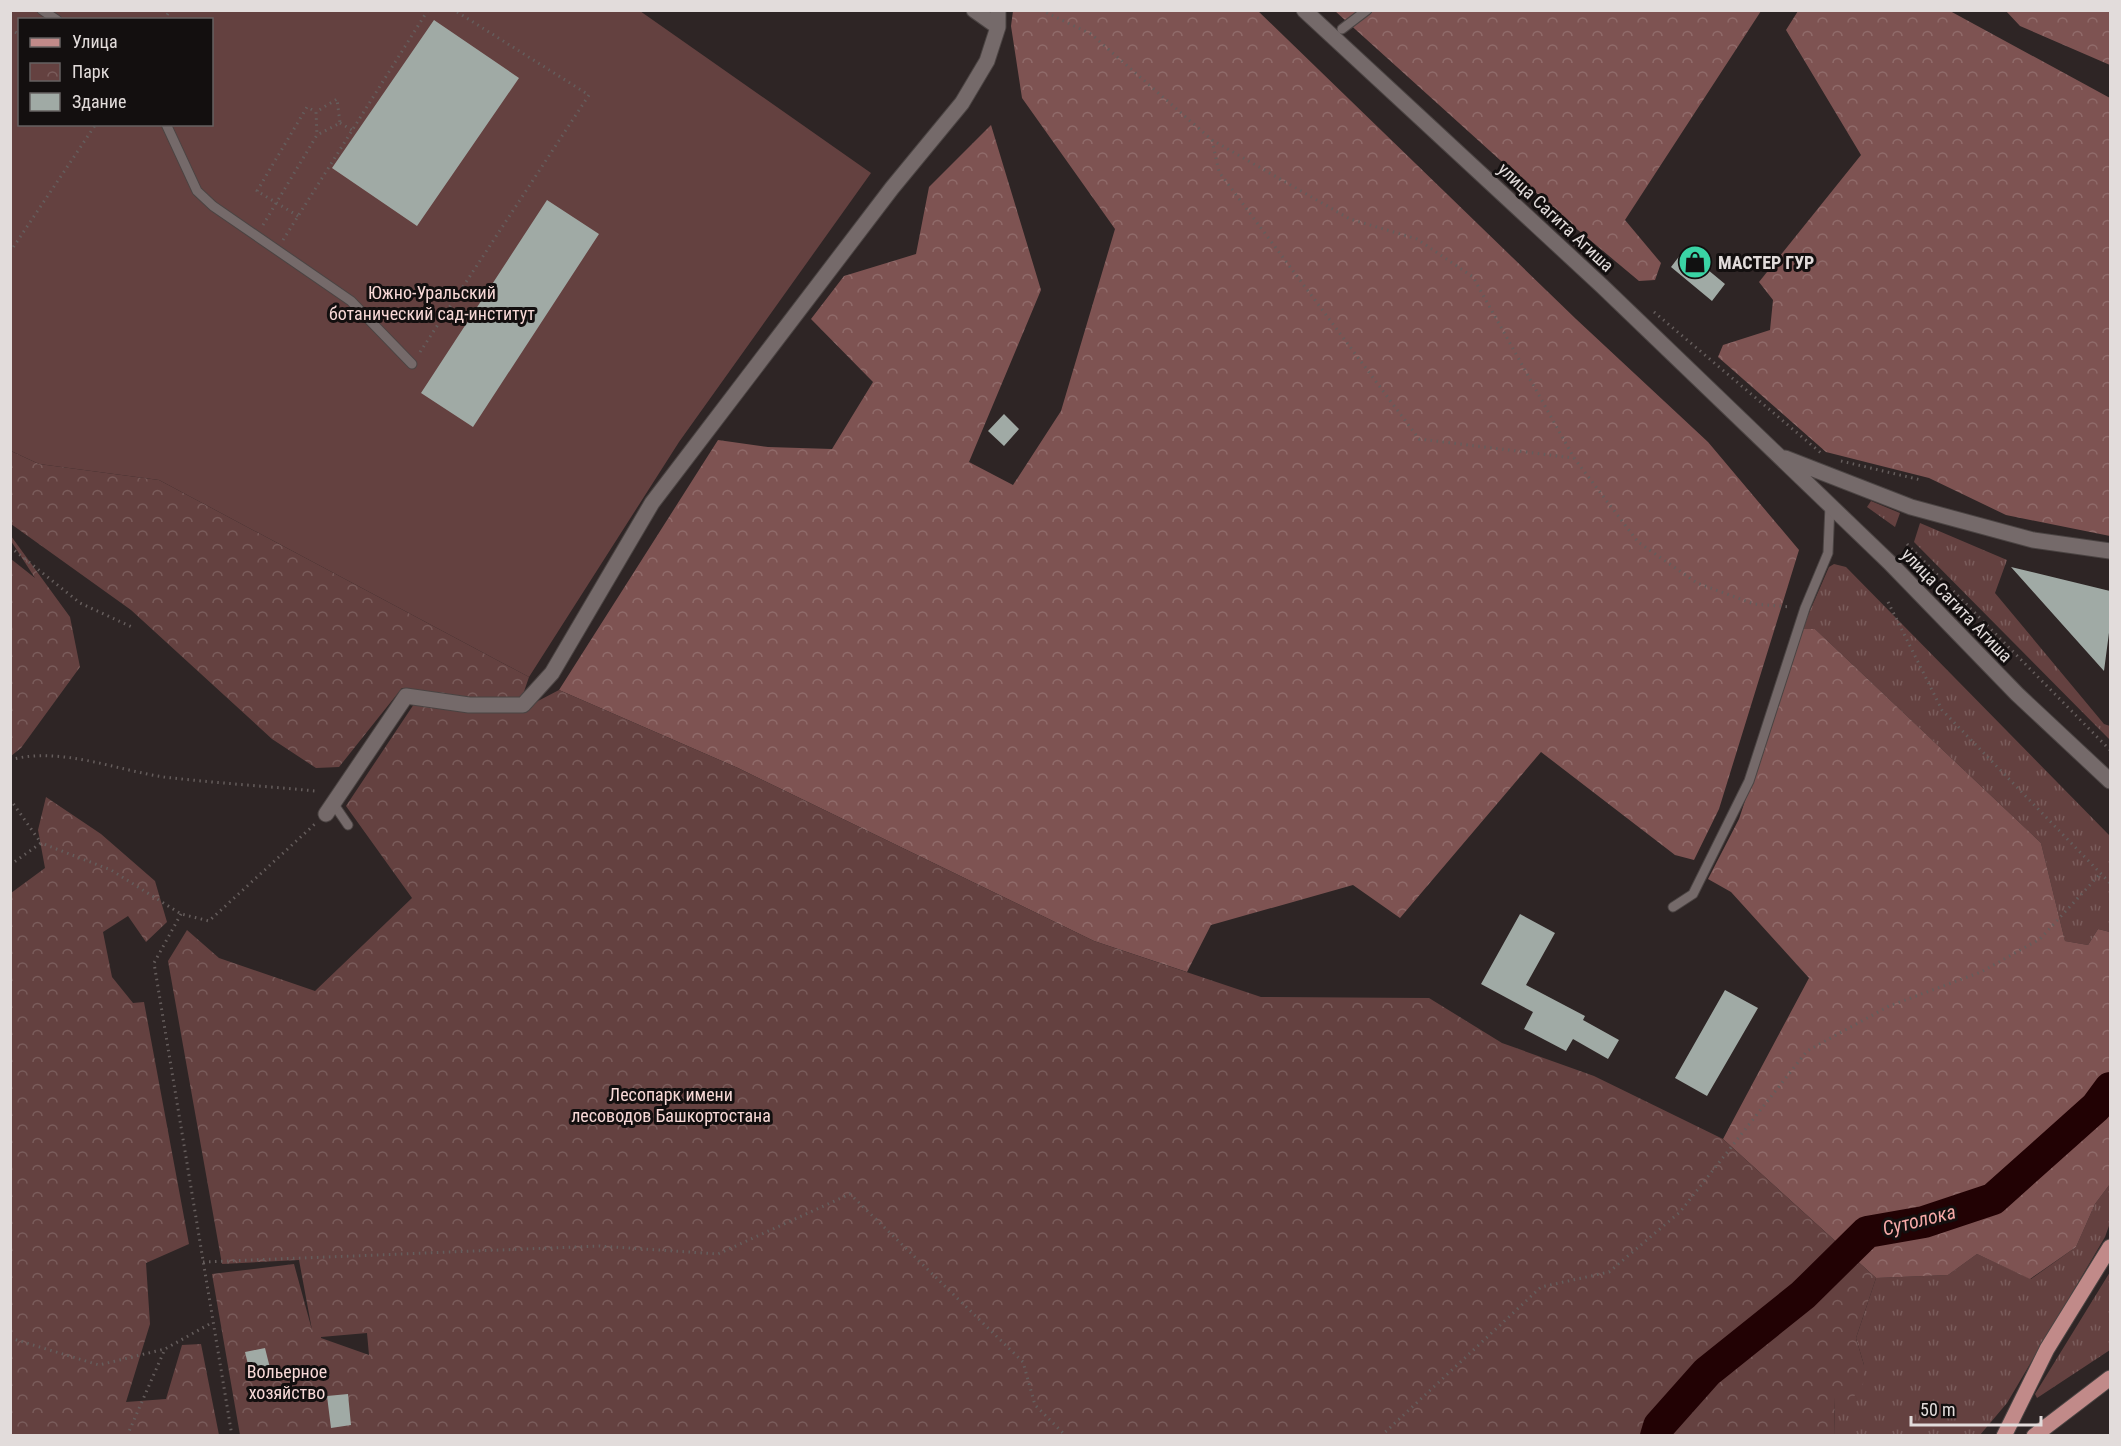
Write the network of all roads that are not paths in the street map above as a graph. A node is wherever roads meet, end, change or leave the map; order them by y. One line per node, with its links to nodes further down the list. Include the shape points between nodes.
1 (974, 10): 5 (main road)
2 (998, 10): 5 (main road)
3 (1304, 10): 9 (main road, улица Сагита Агиша, via 1602,286)
4 (1367, 10): 6 (lane)
5 (998, 27): 13 (main road, via 987,61 962,103 892,188 652,503 552,673 523,705 469,705 406,696)
6 (1342, 29)
7 (167, 126): 8 (lane, via 197,191 351,302)
8 (412, 364)
9 (1777, 455): 10 (main road, улица Сагита Агиша); 11 (main road, улица Сагита Агиша, via 1911,507 2033,540)
10 (1830, 505): 12 (main road, улица Сагита Агиша, via 2017,694); 15 (lane, via 1828,553 1805,608 1749,781 1693,894)
11 (2110, 551)
12 (2110, 781)
13 (329, 809): 14 (lane)
14 (348, 825)
15 (1673, 907)
16 (2110, 1247): 18 (main road, via 2047,1349)
17 (2110, 1378): 19 (main road)
18 (2004, 1436)
19 (2034, 1436)

